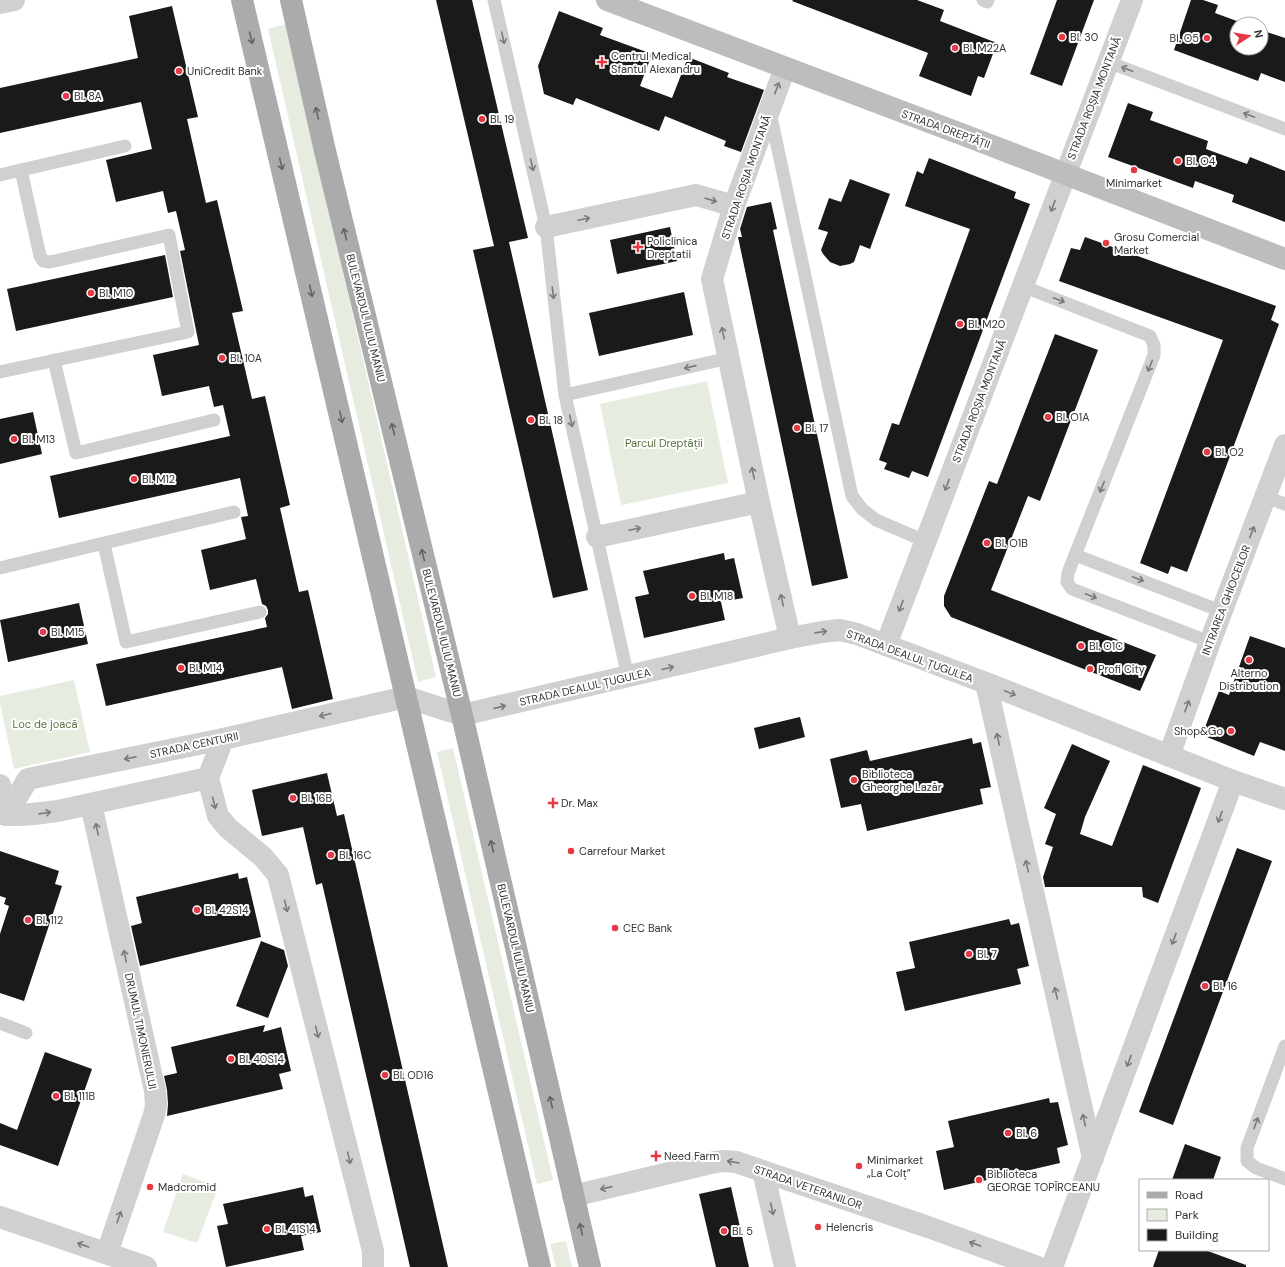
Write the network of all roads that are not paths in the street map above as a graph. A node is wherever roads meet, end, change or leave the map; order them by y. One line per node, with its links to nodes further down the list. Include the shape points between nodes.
1 (14, 0): 9 (street)
2 (242, 0): 43 (main road, one-way to 43)
3 (291, 0): 44 (main road, BULEVARDUL IULIU MANIU, one-way to 3)
4 (494, 0): 19 (lane, one-way to 19)
5 (983, 0): 6 (lane)
6 (988, 0)
7 (1132, 0): 10 (street, STRADA ROȘIA MONTANĂ)
8 (616, 2): 11 (street, STRADA DREPTĂȚII)
9 (0, 3)
10 (1108, 62): 13 (lane, one-way to 10); 16 (street, STRADA ROȘIA MONTANĂ)
11 (785, 68): 12 (street, STRADA ROȘIA MONTANĂ, one-way to 11); 16 (street, STRADA DREPTĂȚII)
12 (769, 108): 18 (street, STRADA ROȘIA MONTANĂ); 32 (lane, via 852,496 862,509 876,520)
13 (1285, 129)
14 (125, 146): 15 (lane)
15 (20, 170): 17 (lane); 23 (lane, via 43,261 50,262 168,235 188,332)
16 (1065, 174): 20 (street, STRADA DREPTĂȚII); 21 (street, STRADA ROȘIA MONTANĂ, one-way to 21)
17 (0, 175)
18 (734, 206): 19 (street, one-way to 18, via 696,195); 22 (street, STRADA ROȘIA MONTANĂ, one-way to 18, via 712,279)
19 (546, 227): 25 (lane, one-way to 25)
20 (1285, 259)
21 (1022, 286): 32 (street, STRADA ROȘIA MONTANĂ, one-way to 32); 34 (lane, one-way to 34, via 1150,336 1154,345 1154,355)
22 (728, 358): 25 (lane, one-way to 25); 29 (street, STRADA ROȘIA MONTANĂ, one-way to 22)
23 (54, 360): 24 (lane); 26 (lane, via 76,453)
24 (0, 372)
25 (565, 395): 31 (lane, one-way to 31)
26 (214, 420)
27 (1285, 445): 28 (street, INTRAREA GHIOCEILOR)
28 (1275, 501): 36 (street, INTRAREA GHIOCEILOR, one-way to 28)
29 (760, 502): 31 (street, one-way to 29); 38 (street, STRADA ROȘIA MONTANĂ, one-way to 29)
30 (234, 512): 33 (lane)
31 (597, 537): 41 (lane)
32 (925, 541): 40 (street, STRADA ROȘIA MONTANĂ, one-way to 40)
33 (104, 544): 35 (lane); 37 (lane, via 126,642)
34 (1075, 555): 36 (lane, one-way to 36); 39 (lane, one-way to 39, via 1067,582 1072,589)
35 (0, 568)
36 (1221, 611): 39 (street, INTRAREA GHIOCEILOR)
37 (260, 612)
38 (790, 638): 40 (street, STRADA DEALUL ȚUGULEA, one-way to 40, via 840,630); 41 (street, STRADA DEALUL ȚUGULEA, one-way to 38)
39 (1210, 642): 46 (street, INTRAREA GHIOCEILOR, one-way to 39)
40 (886, 645): 42 (street, STRADA DEALUL ȚUGULEA)
41 (628, 677): 44 (street, STRADA DEALUL ȚUGULEA, one-way to 41)
42 (986, 683): 46 (street, STRADA DEALUL ȚUGULEA, one-way to 46); 56 (street, one-way to 42)
43 (406, 697): 44 (street); 45 (street, STRADA CENTURII, one-way to 45); 65 (main road)
44 (462, 715): 59 (main road, BULEVARDUL IULIU MANIU, one-way to 44)
45 (223, 739): 47 (street); 52 (street, STRADA CENTURII, one-way to 52, via 28,779)
46 (1169, 756): 48 (street, STRADA DEALUL ȚUGULEA)
47 (208, 778): 51 (street); 64 (street, one-way to 64, via 218,816 228,828 263,857 278,875 373,1252)
48 (1233, 780): 50 (street, STRADA DEALUL ȚUGULEA); 56 (street, one-way to 56)
49 (0, 785): 52 (street)
50 (1285, 799)
51 (91, 804): 52 (street, one-way to 51, via 35,814); 61 (street, DRUMUL TIMONIERULUI, one-way to 51, via 156,1105)
52 (3, 814)
53 (0, 1023): 54 (lane)
54 (26, 1033)
55 (1285, 1046): 58 (lane, one-way to 55, via 1256,1168 1247,1161 1247,1148)
56 (1093, 1158): 69 (street)
57 (763, 1171): 59 (street, STRADA VETERANILOR, one-way to 59, via 725,1161); 62 (street, STRADA VETERANILOR, one-way to 57, via 928,1227); 67 (street, one-way to 67)
58 (1285, 1179)
59 (573, 1196): 66 (main road, BULEVARDUL IULIU MANIU, one-way to 59)
60 (0, 1217): 61 (street, one-way to 60)
61 (107, 1254): 63 (street)
62 (999, 1260): 68 (street, STRADA VETERANILOR)
63 (146, 1267)
64 (373, 1267)
65 (540, 1267)
66 (590, 1267)
67 (785, 1267)
68 (1038, 1267)
69 (1052, 1267)

